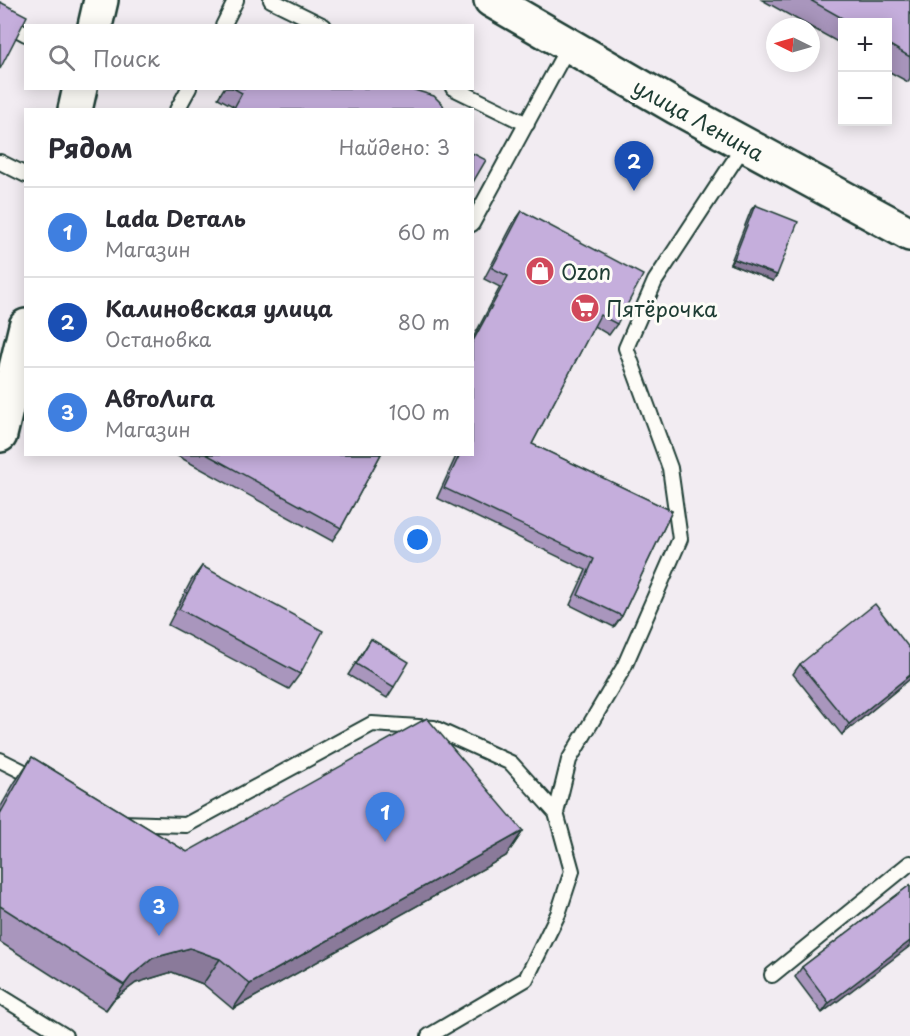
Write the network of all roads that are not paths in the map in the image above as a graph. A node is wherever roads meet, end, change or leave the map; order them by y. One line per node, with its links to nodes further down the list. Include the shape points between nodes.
1 (101, 0): 6 (main road)
2 (236, 0): 7 (lane)
3 (271, 0): 8 (lane)
4 (491, 0): 10 (main road, улица Ленина)
5 (0, 20): 9 (lane)
6 (95, 24)
7 (224, 24)
8 (320, 24)
9 (24, 33)
10 (569, 45): 16 (lane); 17 (main road, улица Ленина)
11 (80, 90): 14 (main road)
12 (188, 90): 15 (lane)
13 (457, 90): 16 (lane)
14 (75, 108)
15 (178, 108)
16 (527, 124): 20 (lane)
17 (745, 144): 21 (main road, улица Ленина); 26 (lane, via 655,281 626,348 670,468 680,539 624,667 569,760)
18 (0, 162): 19 (lane)
19 (24, 174)
20 (474, 220)
21 (910, 234)
22 (24, 334): 23 (main road)
23 (0, 435)
24 (0, 760): 25 (lane)
25 (51, 786)
26 (556, 813): 27 (lane, via 511,764 434,728 372,724 186,825 122,823); 32 (lane, via 572,871 558,914 526,979)
27 (112, 818)
28 (910, 862): 29 (lane)
29 (772, 975)
30 (0, 996): 31 (lane)
31 (64, 1036)
32 (429, 1036)

